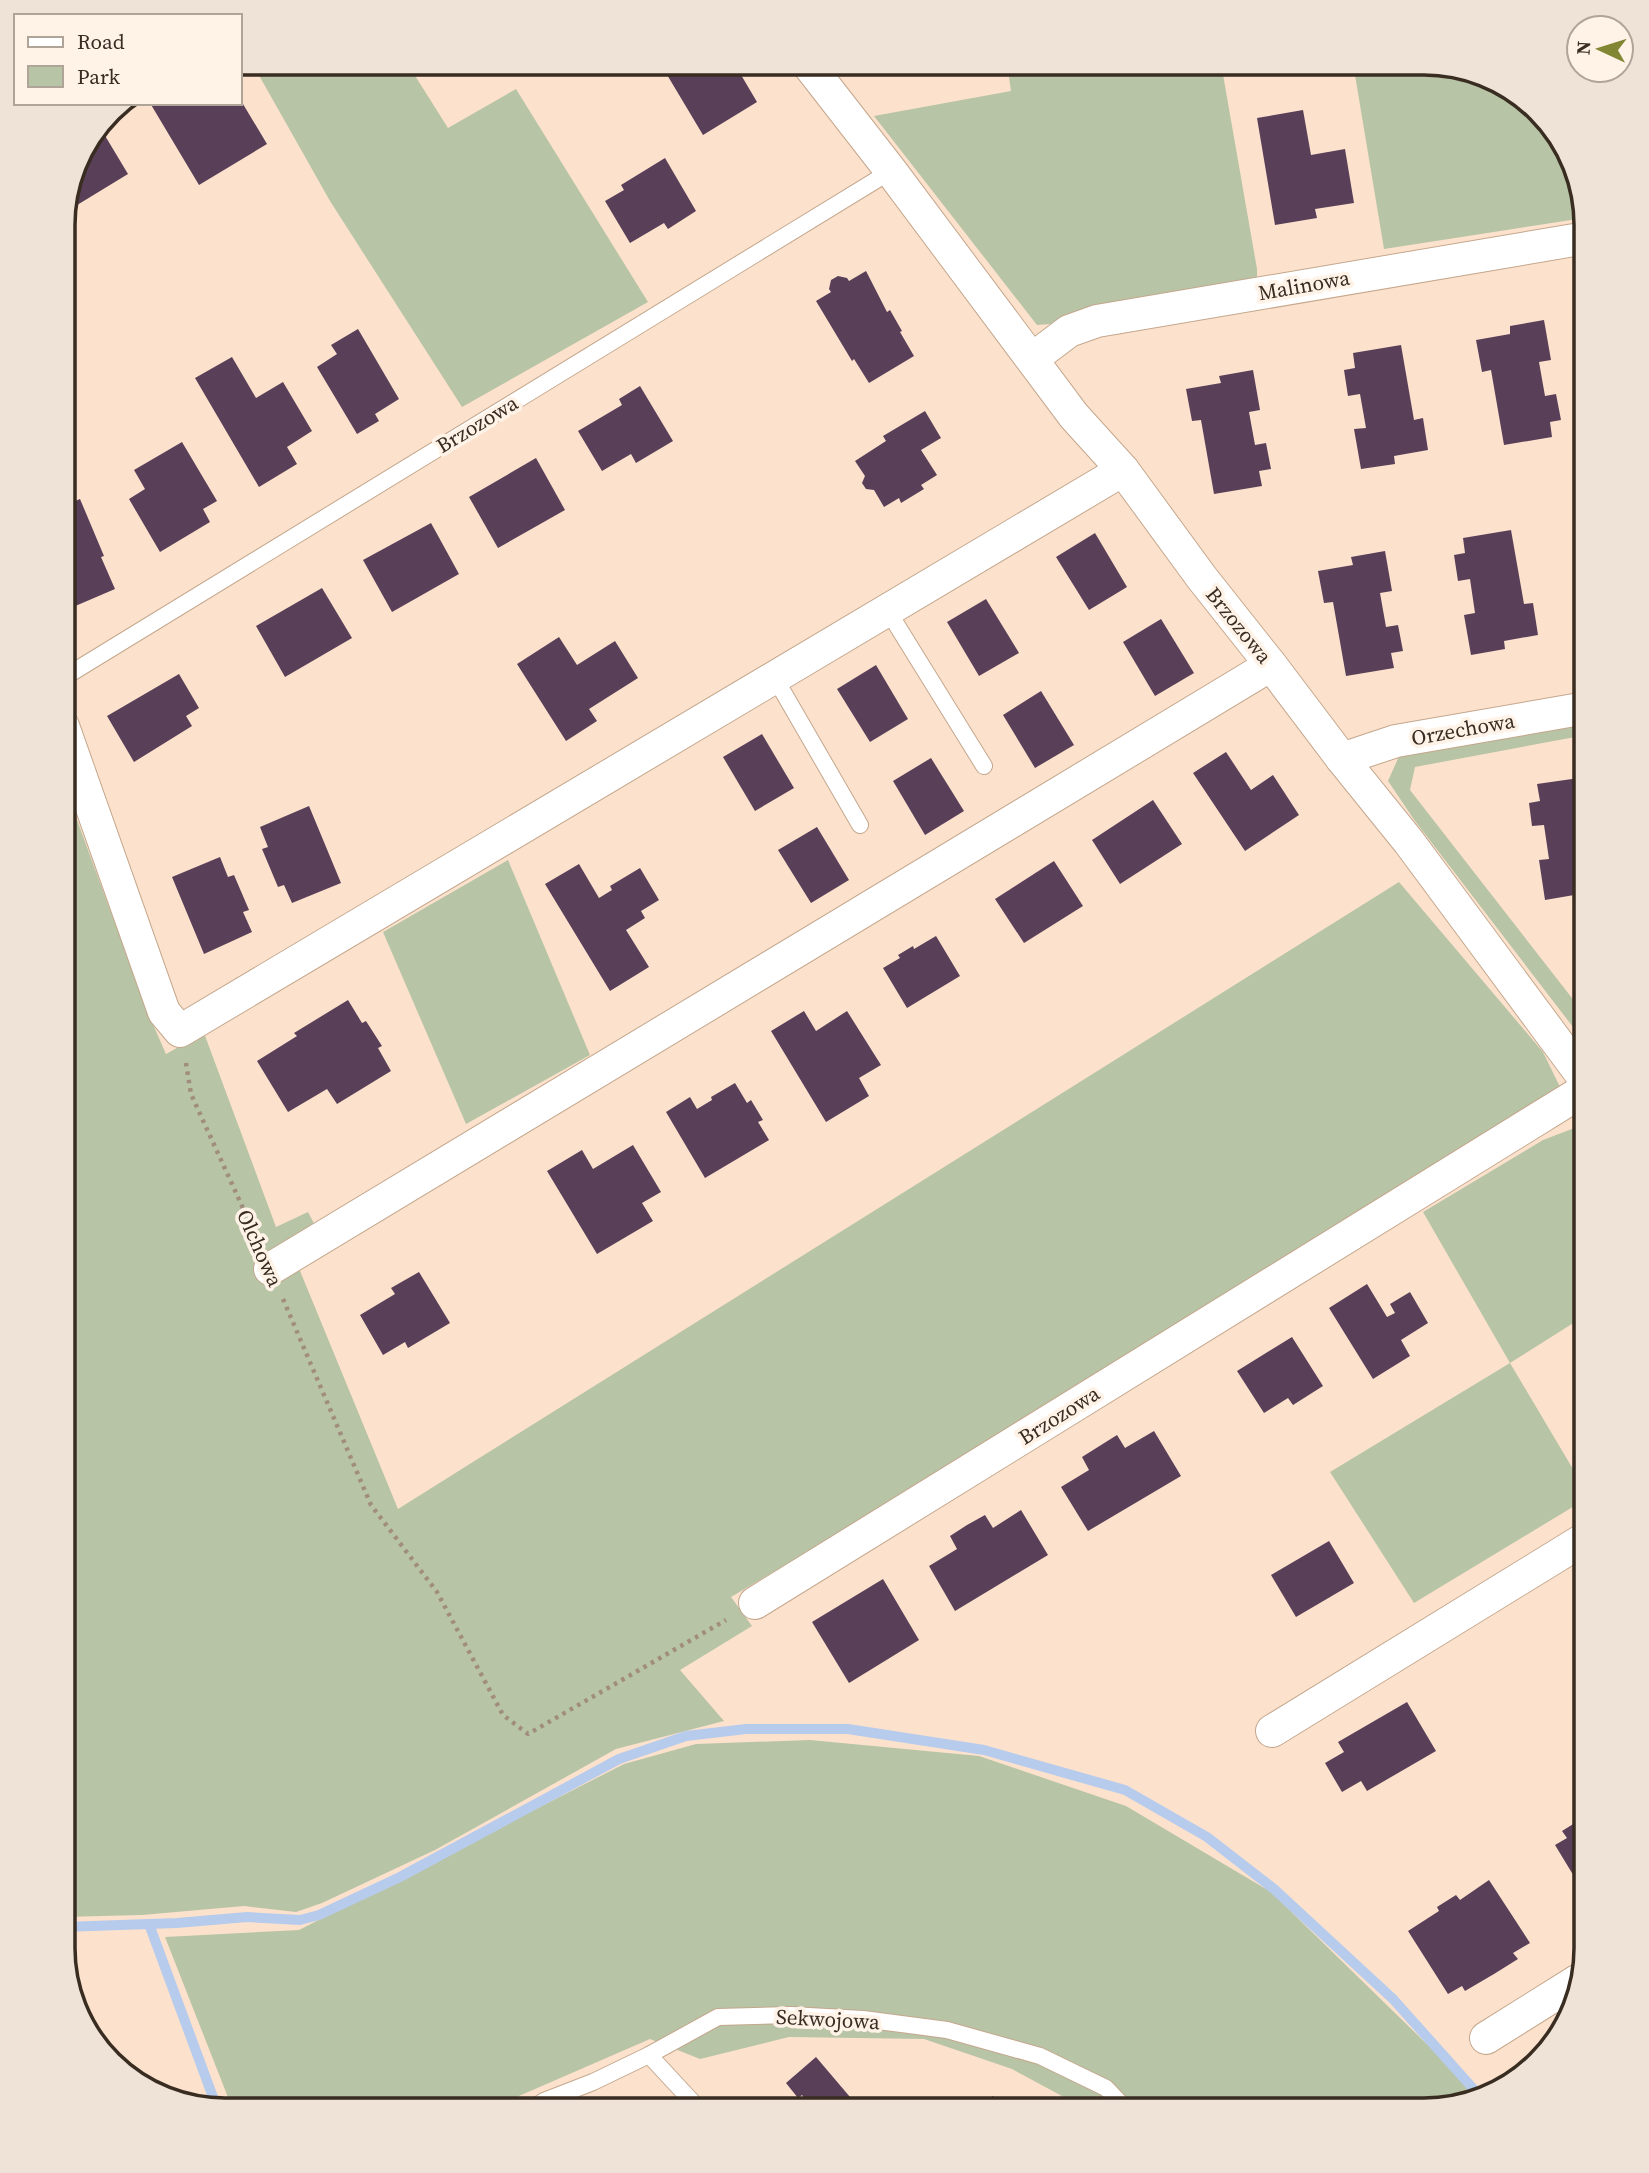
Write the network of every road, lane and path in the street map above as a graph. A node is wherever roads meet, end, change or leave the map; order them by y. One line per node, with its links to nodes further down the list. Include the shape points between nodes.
1 (817, 75): 2 (street, Brzozowa)
2 (891, 171): 4 (street, Brzozowa); 8 (lane, Brzozowa)
3 (1574, 240): 4 (street, Malinowa, via 1097,321 1069,331)
4 (1032, 359): 5 (street, Brzozowa, via 1074,416)
5 (1123, 470): 6 (street); 7 (street, Brzozowa)
6 (888, 611): 9 (street); 13 (lane)
7 (1271, 665): 11 (street, Brzozowa); 18 (street)
8 (76, 670)
9 (775, 678): 14 (lane); 15 (street)
10 (1574, 710): 11 (street, Orzechowa, via 1396,741)
11 (1342, 760): 16 (street, Brzozowa, via 1409,842)
12 (76, 762): 15 (street, via 164,1012)
13 (984, 766)
14 (860, 825)
15 (180, 1031): 18 (path, Olchowa, via 191,1094)
16 (1574, 1065)
17 (1574, 1096): 20 (street, Brzozowa)
18 (270, 1269): 20 (path, Olchowa, via 371,1505 437,1592 503,1715 528,1734)
19 (1574, 1545): 21 (street)
20 (755, 1603)
21 (1272, 1731)
22 (1569, 1986): 23 (street)
23 (1486, 2038)
24 (649, 2055): 25 (lane, Sekwojowa); 26 (lane); 27 (lane, Sekwojowa, via 718,2017 863,2019 947,2031 1040,2056 1106,2088)
25 (552, 2098)
26 (689, 2098)
27 (1116, 2098)

